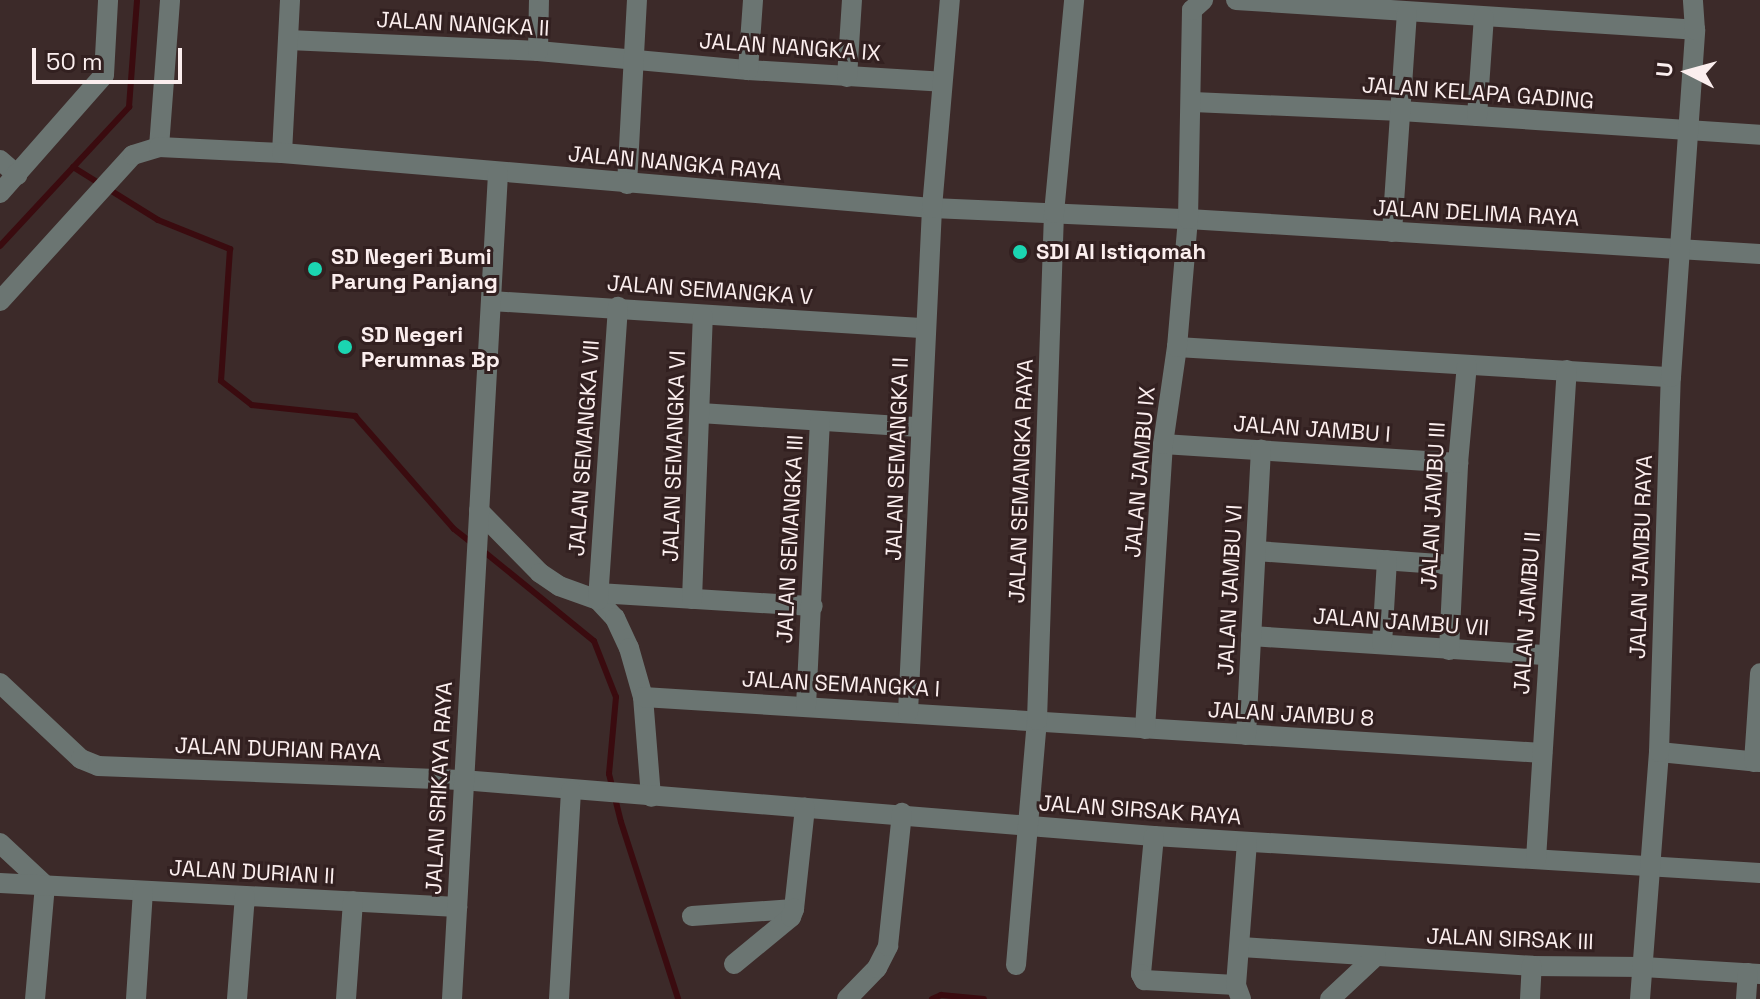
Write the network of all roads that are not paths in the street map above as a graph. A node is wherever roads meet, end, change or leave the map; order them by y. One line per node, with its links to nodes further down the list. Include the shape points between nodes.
1 (108, 0): 31 (street, via 104,75)
2 (170, 0): 27 (street)
3 (290, 0): 16 (street)
4 (539, 0): 17 (street)
5 (637, 0): 18 (street)
6 (753, 0): 19 (street)
7 (852, 0): 20 (street)
8 (950, 0): 21 (street, JALAN SEMANGKA II)
9 (1074, 0): 35 (street, JALAN SEMANGKA RAYA)
10 (1202, 0): 22 (street, JALAN JAMBU IX, via 1192,10)
11 (1236, 0): 13 (street)
12 (1693, 0): 15 (street, JALAN JAMBU RAYA)
13 (1407, 13): 14 (street); 23 (street)
14 (1484, 17): 15 (street); 24 (street)
15 (1695, 30): 25 (street, JALAN JAMBU RAYA)
16 (288, 40): 17 (street, JALAN NANGKA II); 28 (street)
17 (538, 51): 18 (street, JALAN NANGKA II)
18 (635, 59): 19 (street, JALAN NANGKA IX); 32 (street)
19 (748, 70): 20 (street, JALAN NANGKA IX)
20 (847, 77): 21 (street, JALAN NANGKA IX)
21 (942, 82): 34 (street, JALAN SEMANGKA II)
22 (1193, 102): 23 (street, JALAN KELAPA GADING); 36 (street, JALAN JAMBU IX)
23 (1401, 111): 24 (street, JALAN KELAPA GADING); 37 (street)
24 (1477, 116): 25 (street, JALAN KELAPA GADING)
25 (1687, 132): 26 (street, JALAN KELAPA GADING); 38 (street, JALAN JAMBU RAYA)
26 (1760, 135)
27 (159, 147): 28 (street, JALAN NANGKA RAYA); 40 (street, via 133,155)
28 (282, 153): 30 (street, JALAN NANGKA RAYA)
29 (0, 160): 31 (street)
30 (498, 173): 32 (street, JALAN NANGKA RAYA); 41 (street)
31 (17, 175): 33 (street)
32 (627, 184): 34 (street, JALAN NANGKA RAYA)
33 (0, 193)
34 (932, 208): 35 (street, JALAN NANGKA RAYA); 44 (street, JALAN SEMANGKA II)
35 (1054, 213): 36 (street, JALAN NANGKA RAYA); 71 (street, JALAN SEMANGKA RAYA)
36 (1188, 219): 37 (street, JALAN DELIMA RAYA); 45 (street, JALAN JAMBU IX)
37 (1392, 232): 38 (street, JALAN DELIMA RAYA)
38 (1680, 249): 39 (street, JALAN DELIMA RAYA); 48 (street, JALAN JAMBU RAYA)
39 (1760, 254)
40 (0, 301)
41 (491, 301): 42 (street, JALAN SEMANGKA V); 55 (street)
42 (618, 307): 43 (street, JALAN SEMANGKA V); 59 (street, JALAN SEMANGKA VII)
43 (703, 316): 44 (street, JALAN SEMANGKA V); 49 (street, JALAN SEMANGKA VI)
44 (925, 328): 51 (street, JALAN SEMANGKA II)
45 (1177, 347): 46 (street); 52 (street, JALAN JAMBU IX)
46 (1467, 365): 47 (street); 54 (street, JALAN JAMBU III)
47 (1567, 370): 48 (street); 65 (street, JALAN JAMBU II)
48 (1671, 377): 74 (street, JALAN JAMBU RAYA)
49 (700, 413): 50 (street); 60 (street, JALAN SEMANGKA VI)
50 (820, 422): 51 (street); 61 (street, JALAN SEMANGKA III)
51 (919, 427): 70 (street, JALAN SEMANGKA II, via 918,570)
52 (1163, 444): 53 (street, JALAN JAMBU I); 72 (street, JALAN JAMBU IX)
53 (1261, 449): 54 (street, JALAN JAMBU I); 56 (street, JALAN JAMBU VI)
54 (1458, 463): 58 (street, JALAN JAMBU III)
55 (479, 518): 59 (street, via 559,586); 77 (street, JALAN SRIKAYA RAYA)
56 (1256, 551): 57 (street); 62 (street, JALAN JAMBU VI)
57 (1387, 560): 58 (street); 63 (street)
58 (1453, 565): 64 (street, JALAN JAMBU III)
59 (598, 596): 60 (street); 68 (street, via 623,632)
60 (692, 599): 61 (street)
61 (813, 606): 69 (street, JALAN SEMANGKA III)
62 (1251, 636): 63 (street, JALAN JAMBU VII); 73 (street, JALAN JAMBU VI)
63 (1382, 644): 64 (street, JALAN JAMBU VII)
64 (1449, 650): 65 (street, JALAN JAMBU VII)
65 (1548, 655): 75 (street, JALAN JAMBU II)
66 (1760, 673): 76 (street)
67 (0, 683): 77 (street, JALAN DURIAN RAYA, via 81,759 98,766)
68 (643, 697): 69 (street, JALAN SEMANGKA I); 80 (street)
69 (806, 706): 70 (street, JALAN SEMANGKA I)
70 (908, 712): 71 (street, JALAN SEMANGKA I)
71 (1037, 720): 72 (street, JALAN JAMBU 8); 83 (street, JALAN SEMANGKA RAYA)
72 (1145, 729): 73 (street, JALAN JAMBU 8)
73 (1246, 735): 75 (street, JALAN JAMBU 8)
74 (1659, 752): 76 (street); 88 (street, JALAN JAMBU RAYA)
75 (1542, 753): 87 (street, JALAN JAMBU II)
76 (1757, 762)
77 (462, 780): 78 (street, JALAN DURIAN RAYA); 95 (street, JALAN SRIKAYA RAYA)
78 (578, 790): 79 (street, JALAN DURIAN RAYA); 111 (street)
79 (627, 795): 80 (street, JALAN SIRSAK RAYA)
80 (651, 797): 81 (street, JALAN SIRSAK RAYA)
81 (805, 808): 82 (street, JALAN SIRSAK RAYA); 96 (street)
82 (902, 813): 83 (street, JALAN SIRSAK RAYA); 112 (street, via 888,946 877,968)
83 (1027, 826): 84 (street, JALAN SIRSAK RAYA); 101 (street, JALAN SEMANGKA RAYA)
84 (1154, 836): 85 (street, JALAN SIRSAK RAYA); 105 (street, via 1144,980)
85 (1247, 842): 87 (street, JALAN SIRSAK RAYA); 98 (street)
86 (0, 843): 91 (street)
87 (1536, 859): 88 (street, JALAN SIRSAK RAYA)
88 (1650, 867): 89 (street, JALAN SIRSAK RAYA); 103 (street, JALAN JAMBU RAYA)
89 (1760, 873)
90 (0, 883): 91 (street, JALAN DURIAN II)
91 (45, 885): 92 (street, JALAN DURIAN II); 106 (street)
92 (143, 891): 93 (street, JALAN DURIAN II); 107 (street)
93 (245, 896): 94 (street, JALAN DURIAN II); 108 (street)
94 (353, 901): 95 (street, JALAN DURIAN II); 109 (street)
95 (457, 907): 110 (street, JALAN SRIKAYA RAYA)
96 (794, 909): 97 (street); 100 (street)
97 (692, 916)
98 (1241, 947): 99 (street, JALAN SIRSAK III); 105 (street)
99 (1376, 956): 102 (street, JALAN SIRSAK III); 113 (street)
100 (734, 964)
101 (1016, 965)
102 (1532, 966): 103 (street, JALAN SIRSAK III); 114 (street)
103 (1643, 967): 104 (street, JALAN SIRSAK III); 115 (street, JALAN JAMBU RAYA)
104 (1754, 974): 116 (street)
105 (1239, 992)
106 (35, 999)
107 (136, 999)
108 (237, 999)
109 (346, 999)
110 (452, 999)
111 (559, 999)
112 (847, 999)
113 (1330, 999)
114 (1530, 999)
115 (1640, 999)
116 (1746, 999)

